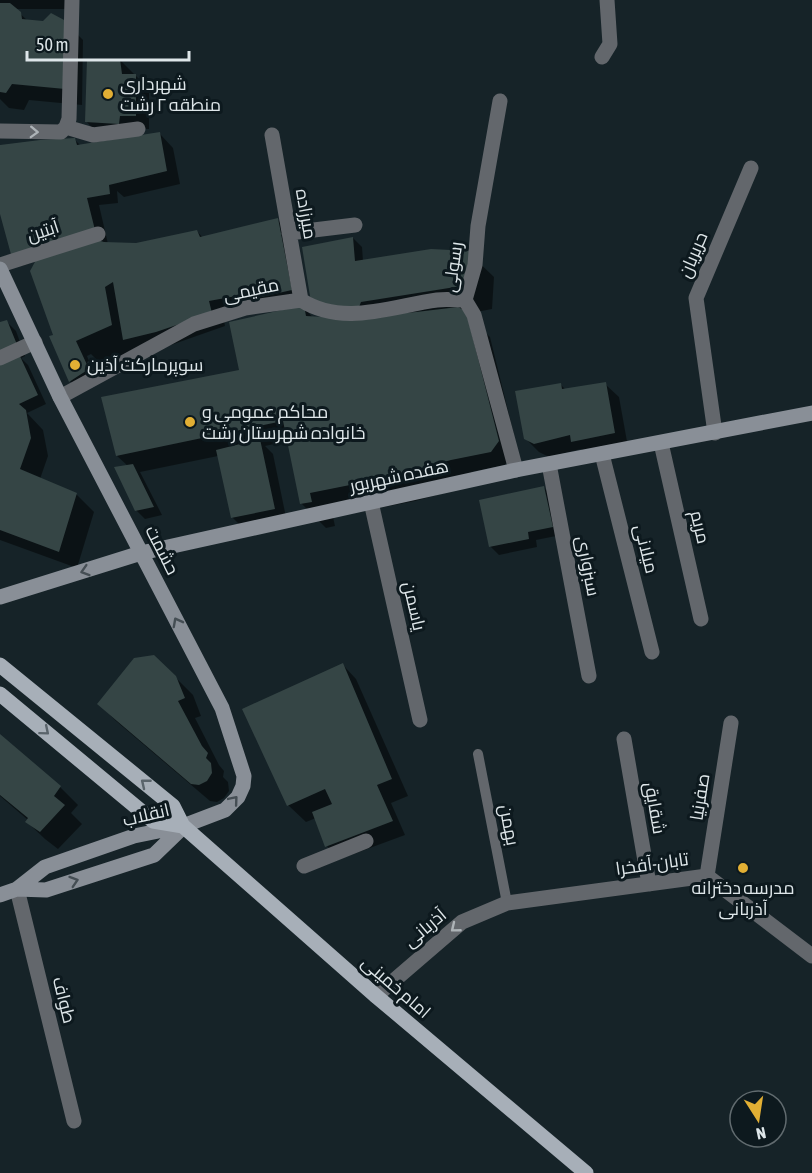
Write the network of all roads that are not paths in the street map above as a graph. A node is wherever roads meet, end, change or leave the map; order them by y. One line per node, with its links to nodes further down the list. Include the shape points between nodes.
1 (72, 0): 5 (street)
2 (608, 0): 3 (street, via 610,44)
3 (602, 57)
4 (500, 101): 15 (street, رسولی, via 475,265)
5 (66, 127): 6 (street, via 93,135); 7 (street, one-way to 5, via 61,132)
6 (138, 129)
7 (0, 131)
8 (272, 135): 11 (street, میرزاده)
9 (751, 168): 20 (street, حریریان, via 696,298)
10 (355, 225): 11 (street)
11 (289, 233): 14 (street, میرزاده)
12 (98, 234): 13 (street, آبتین)
13 (0, 267): 16 (main road, حشمت)
14 (301, 300): 15 (street, مقیمی, via 312,308 359,314 439,300); 18 (street, مقیمی, via 245,308 194,324)
15 (465, 300): 24 (street, رسولی, via 474,315)
16 (35, 342): 17 (street); 18 (main road, حشمت)
17 (0, 358)
18 (60, 397): 26 (main road, حشمت)
19 (812, 413): 20 (main road, هفده شهریور)
20 (715, 433): 21 (main road, هفده شهریور)
21 (661, 443): 22 (main road, هفده شهریور); 30 (street, مریم)
22 (602, 454): 23 (main road, هفده شهریور); 31 (street, میلانی)
23 (549, 464): 24 (main road, هفده شهریور); 33 (street, سبزواری)
24 (516, 470): 25 (main road, هفده شهریور)
25 (371, 502): 27 (main road, هفده شهریور); 35 (street, یاسمن)
26 (121, 514): 27 (main road, حشمت); 28 (main road, via 125,546 122,554)
27 (141, 553): 28 (main road, هفده شهریور); 39 (main road, حشمت, one-way to 27, via 225,810 238,797 244,776 222,708)
28 (108, 564): 29 (main road, هفده شهریور, one-way to 29)
29 (0, 597)
30 (701, 619)
31 (652, 652)
32 (0, 665): 39 (main road, امام خمینی, one-way to 32, via 173,806)
33 (589, 676)
34 (0, 694): 39 (main road, one-way to 39, via 153,821)
35 (420, 720)
36 (731, 723): 42 (street, صفرنیا)
37 (624, 739): 43 (street, شقایق)
38 (478, 754): 46 (lane, بهمن)
39 (183, 826): 44 (main road, انقلاب, via 134,836 45,867); 44 (main road, انقلاب, one-way to 39, via 46,890 154,855); 48 (main road, امام خمینی)
40 (366, 841): 41 (street)
41 (304, 866)
42 (707, 876): 43 (street, تابان-آفخرا); 47 (street, تابان-آفخرا)
43 (648, 884): 46 (street, تابان-آفخرا)
44 (16, 889): 45 (main road, انقلاب); 49 (street, طواف)
45 (0, 894)
46 (507, 903): 48 (street, آذربانی, one-way to 48, via 462,922)
47 (812, 956)
48 (376, 996): 50 (main road, امام خمینی)
49 (74, 1121)
50 (585, 1173)

